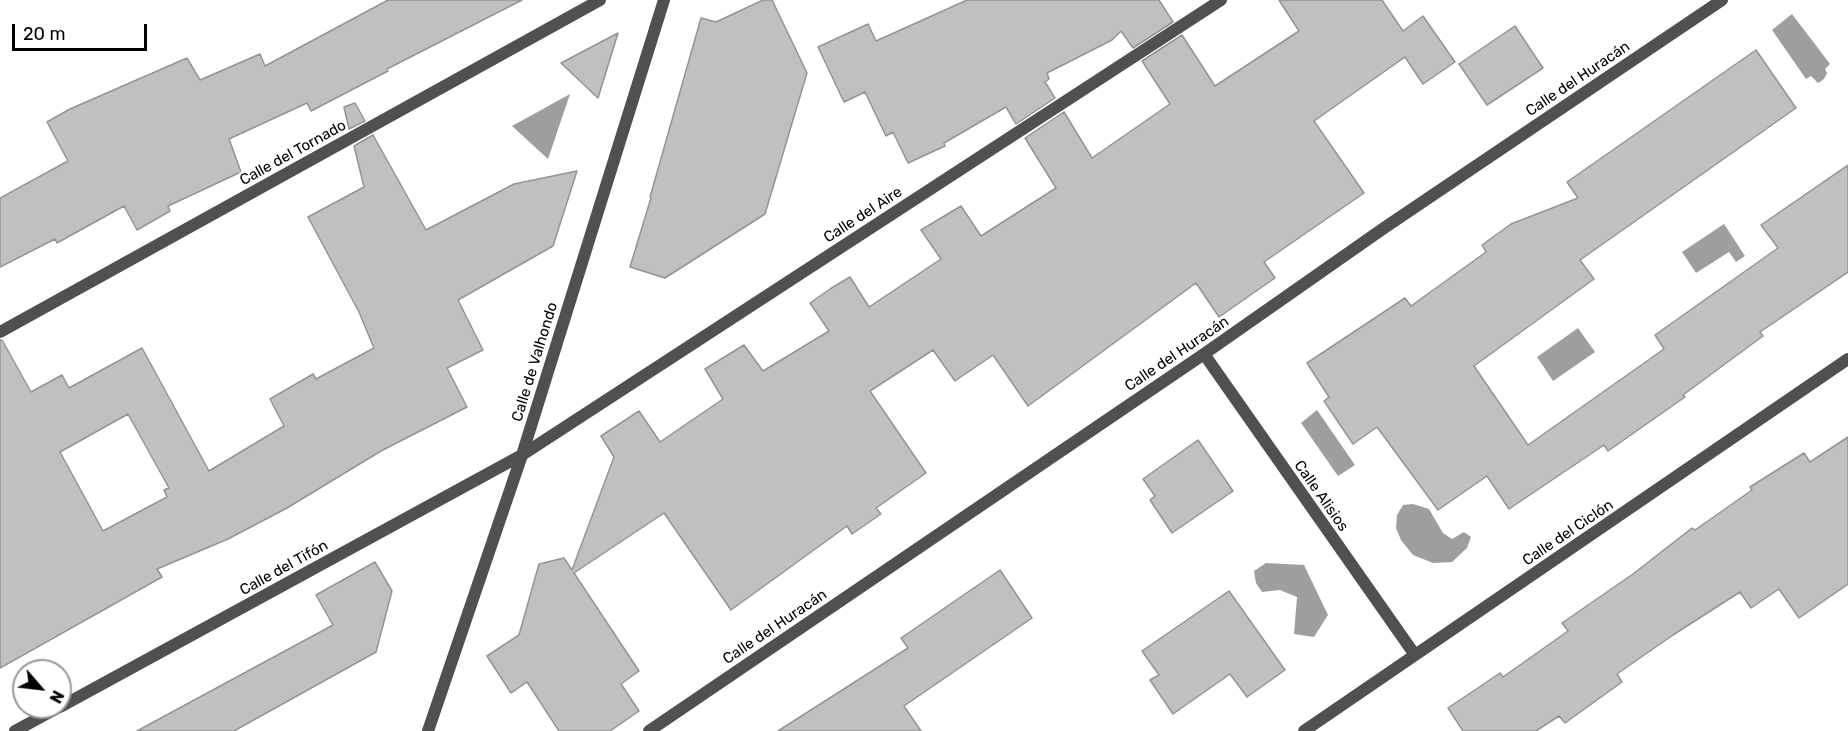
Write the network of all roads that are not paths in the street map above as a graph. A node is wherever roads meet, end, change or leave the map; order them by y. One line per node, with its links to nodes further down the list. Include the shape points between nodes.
1 (600, 0): 5 (street, Calle del Tornado)
2 (664, 0): 8 (street, Calle de Valhondo)
3 (1221, 0): 8 (street, Calle del Aire)
4 (1722, 0): 6 (street, Calle del Huracán)
5 (0, 332)
6 (1204, 354): 9 (street, Calle Alisios); 14 (street, Calle del Huracán)
7 (1848, 359): 9 (street, Calle del Ciclón)
8 (522, 455): 10 (street, Calle del Tifón); 13 (street, Calle de Valhondo)
9 (1415, 655): 15 (street, Calle del Ciclón)
10 (72, 700)
11 (38, 719): 12 (street, Calle del Tifón)
12 (15, 731)
13 (428, 731)
14 (649, 731)
15 (1304, 731)

